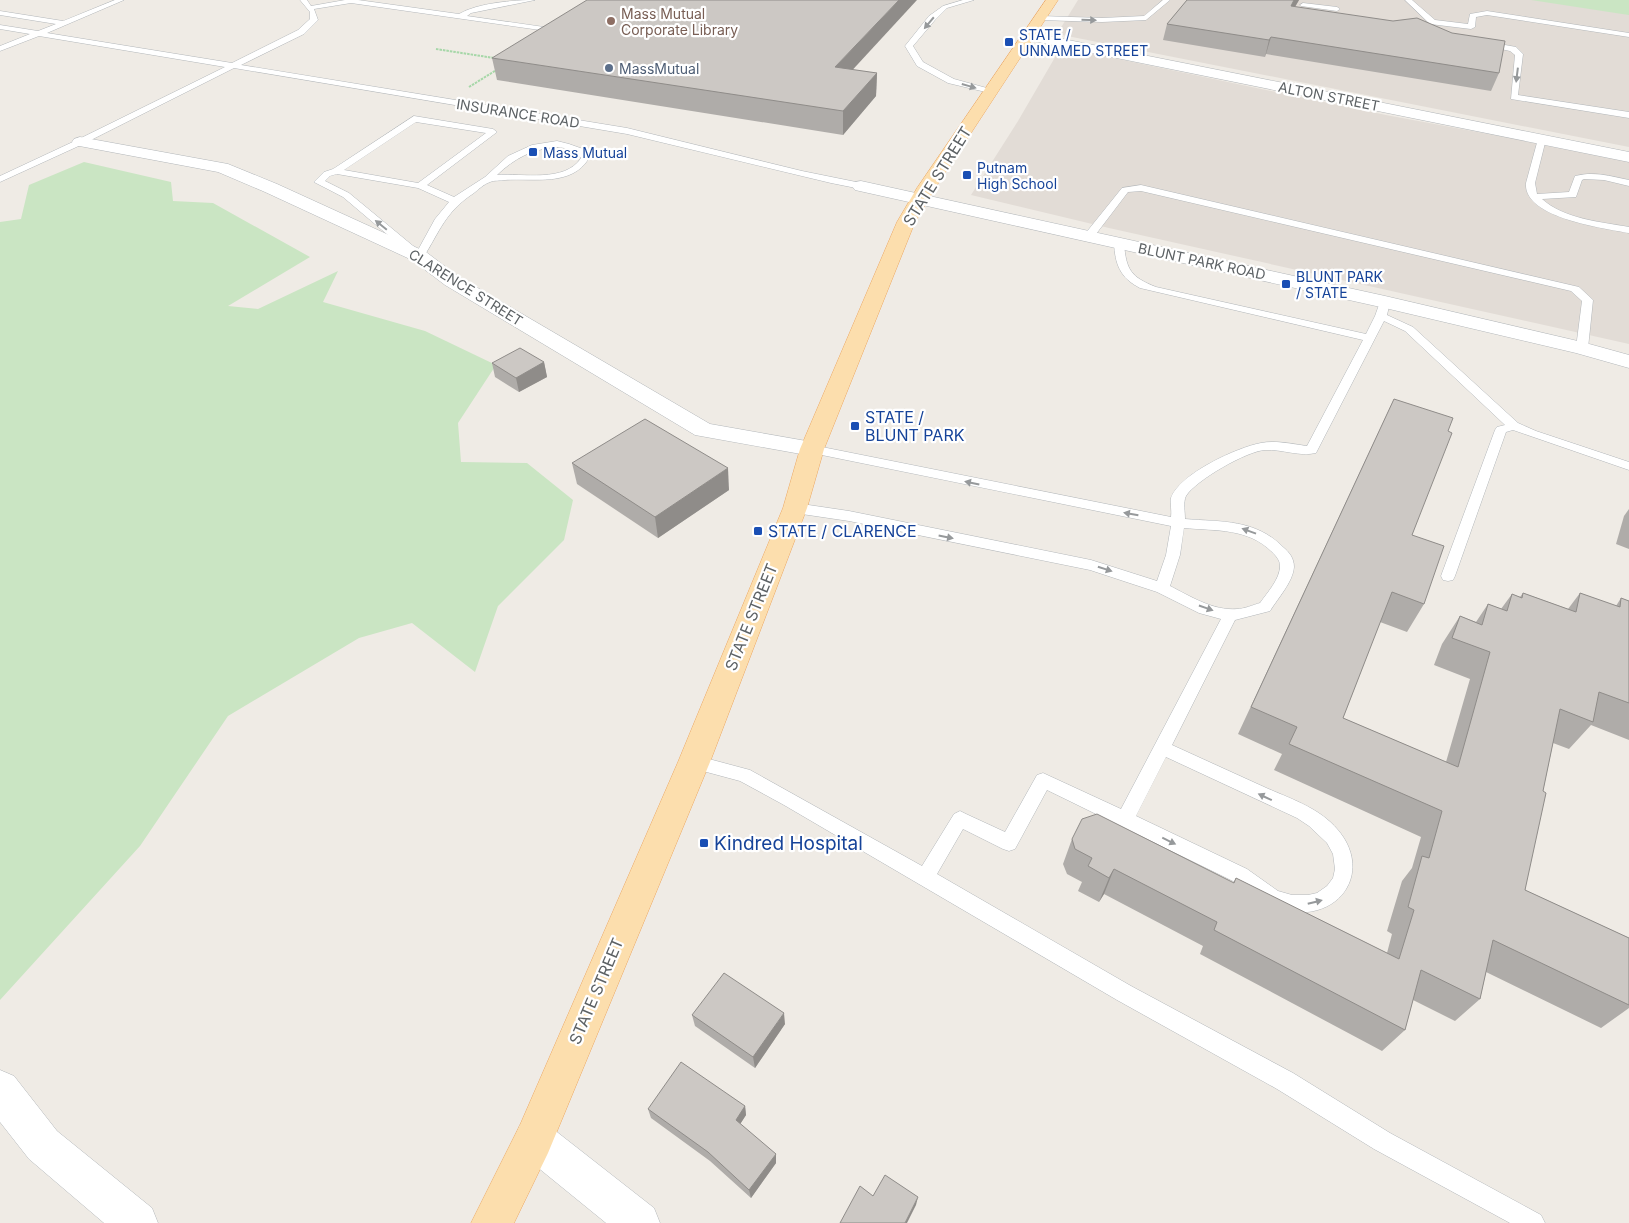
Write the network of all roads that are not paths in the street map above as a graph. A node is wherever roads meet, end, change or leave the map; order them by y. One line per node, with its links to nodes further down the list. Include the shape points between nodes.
1 (121, 0): 16 (lane)
2 (303, 0): 10 (lane)
3 (532, 0): 13 (lane, via 469,11)
4 (970, 0): 28 (lane, one-way to 28, via 945,7 909,46 920,64 951,81)
5 (1052, 0): 14 (main road, STATE STREET)
6 (1166, 0): 14 (lane, one-way to 6, via 1146,18)
7 (1408, 0): 15 (lane)
8 (1320, 3): 9 (lane); 11 (lane)
9 (1303, 4)
10 (310, 8): 13 (lane, via 351,1); 27 (lane, via 314,20 310,26)
11 (1337, 9)
12 (0, 13): 16 (lane)
13 (459, 17): 19 (lane)
14 (1040, 18): 23 (main road, STATE STREET)
15 (1432, 22): 21 (lane, via 1434,29); 22 (lane, via 1471,27 1473,16 1487,13)
16 (64, 23): 20 (lane)
17 (0, 26): 18 (lane, INSURANCE ROAD)
18 (24, 31): 20 (lane, INSURANCE ROAD); 24 (lane)
19 (558, 31)
20 (39, 34): 26 (lane); 27 (lane, INSURANCE ROAD)
21 (1442, 34)
22 (1629, 35)
23 (1028, 36): 28 (main road, STATE STREET); 32 (street, ALTON STREET)
24 (0, 40)
25 (1480, 42): 30 (lane, one-way to 30, via 1513,49 1519,54 1514,96)
26 (0, 50)
27 (236, 64): 29 (lane, INSURANCE ROAD); 33 (lane)
28 (990, 92): 41 (main road, STATE STREET)
29 (479, 106): 31 (lane); 40 (lane, INSURANCE ROAD, via 645,134 773,168)
30 (1629, 115)
31 (451, 125): 35 (lane, via 414,119); 39 (lane, via 493,132)
32 (1542, 139): 34 (street, ALTON STREET); 42 (lane, via 1530,189)
33 (80, 142): 36 (lane); 47 (street, CLARENCE STREET, via 222,168)
34 (1629, 157)
35 (336, 171): 39 (lane); 47 (lane, one-way to 35, via 346,195 320,182 327,174)
36 (0, 178)
37 (488, 179): 37 (lane, via 556,176 577,168 585,158 583,153 568,146 533,147 514,155); 43 (lane)
38 (1629, 183): 42 (lane, via 1582,176 1578,178 1574,194)
39 (420, 186): 43 (lane)
40 (861, 186): 41 (street, INSURANCE ROAD)
41 (920, 198): 45 (street, BLUNT PARK ROAD); 53 (main road, STATE STREET, via 906,222)
42 (1534, 198): 44 (lane, via 1566,216)
43 (455, 201): 47 (lane, via 440,218)
44 (1629, 230)
45 (1089, 236): 46 (street, BLUNT PARK ROAD); 50 (lane, via 1125,190 1141,188 1570,287 1588,300)
46 (1119, 243): 48 (street, BLUNT PARK ROAD); 49 (lane, via 1120,266 1135,282 1153,289)
47 (419, 256): 53 (street, CLARENCE STREET, via 452,281 703,430)
48 (1383, 309): 49 (lane); 50 (street, BLUNT PARK ROAD); 52 (lane)
49 (1369, 338): 56 (lane, via 1311,450 1263,446 1205,472 1188,484 1178,498)
50 (1582, 348): 51 (street, BLUNT PARK ROAD)
51 (1629, 362)
52 (1514, 426): 54 (lane); 57 (lane, via 1501,430)
53 (812, 449): 55 (main road, STATE STREET); 56 (lane, one-way to 53)
54 (1629, 466)
55 (795, 508): 58 (lane, one-way to 58, via 1091,565); 61 (main road, STATE STREET)
56 (1179, 523): 58 (lane, via 1176,547); 59 (lane, one-way to 56, via 1264,607 1285,576 1287,565 1284,556 1269,541 1243,528)
57 (1448, 576)
58 (1162, 588): 59 (lane, one-way to 59, via 1204,609)
59 (1231, 614): 60 (lane)
60 (1162, 748): 62 (lane); 62 (lane, one-way to 60, via 1240,875 1276,900 1297,905 1316,903 1332,896 1342,883 1341,853 1319,823)
61 (694, 762): 63 (lane, via 744,775); 65 (main road, STATE STREET)
62 (1125, 820): 63 (lane, via 1044,780 1009,843 960,819)
63 (924, 878): 69 (lane, via 1124,993 1242,1056 1382,1141)
64 (0, 1090): 66 (street, via 43,1145)
65 (534, 1140): 67 (main road, STATE STREET); 68 (street)
66 (137, 1223)
67 (492, 1223)
68 (639, 1223)
69 (1533, 1223)

